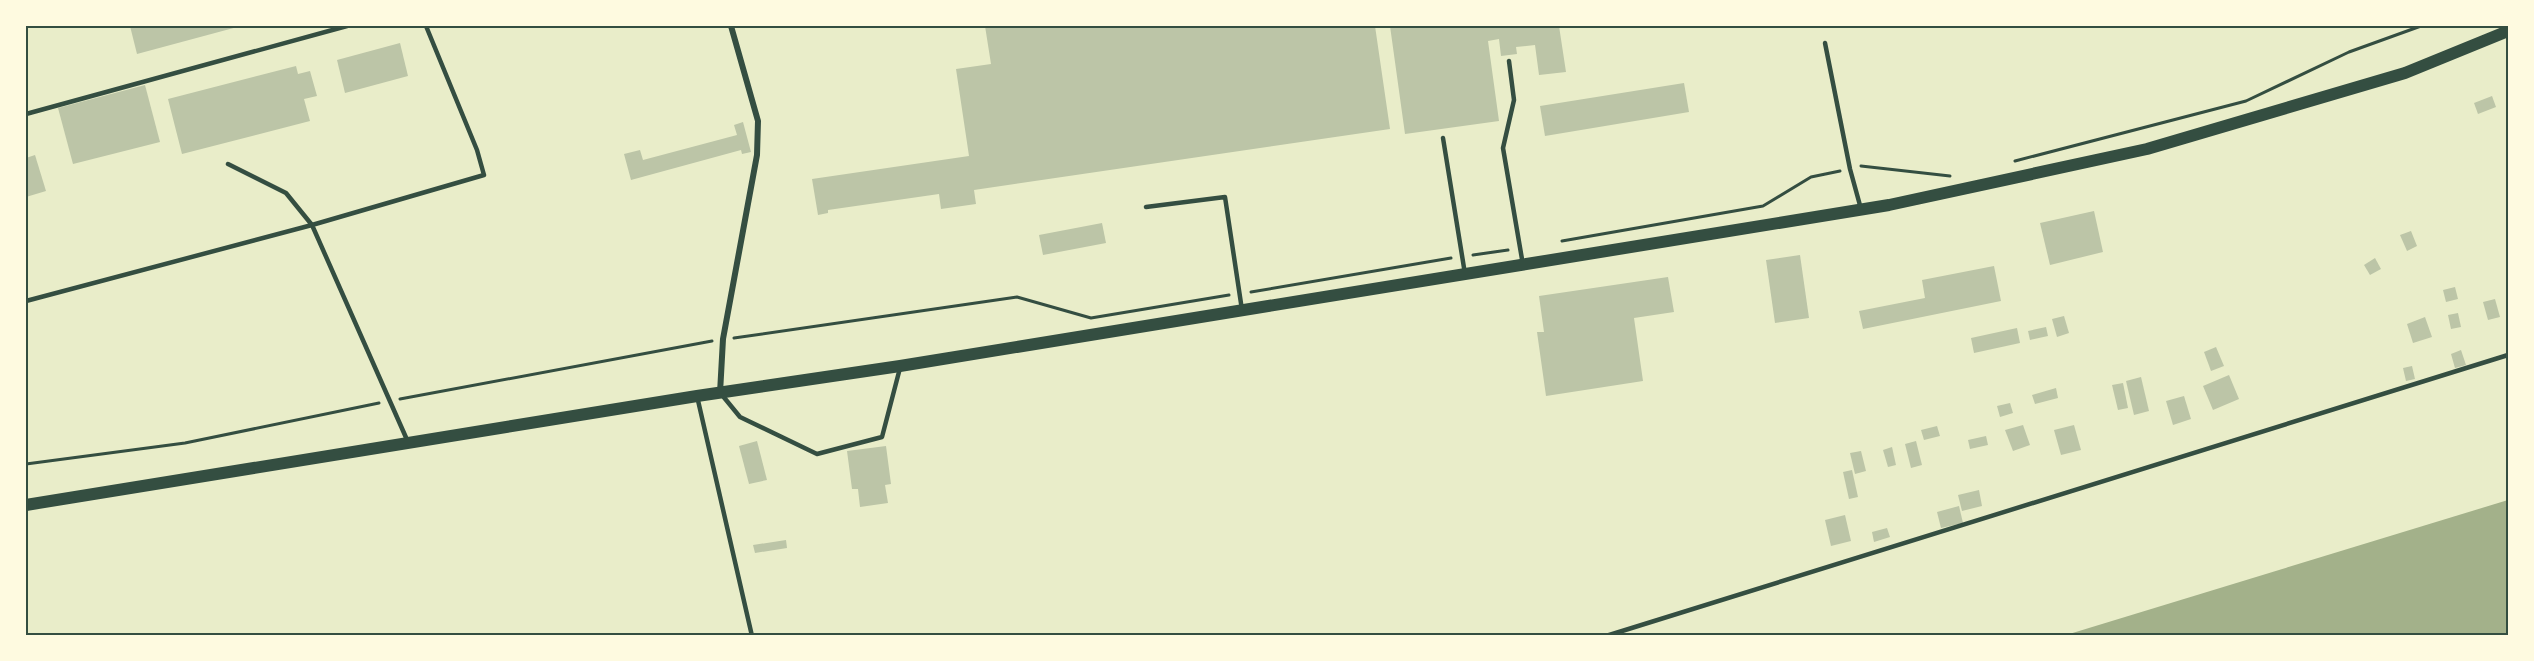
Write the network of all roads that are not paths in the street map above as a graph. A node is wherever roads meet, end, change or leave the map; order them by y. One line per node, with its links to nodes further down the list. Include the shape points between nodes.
1 (347, 26): 7 (lane)
2 (426, 26): 12 (lane, via 484,175)
3 (731, 26): 19 (street, via 758,121 757,155 723,339)
4 (2508, 31): 11 (main road, via 2405,73 2147,149)
5 (1825, 43): 11 (lane)
6 (1509, 61): 13 (lane, via 1514,100 1503,148)
7 (26, 114)
8 (1443, 138): 14 (lane)
9 (228, 164): 12 (lane, via 286,193)
10 (1146, 207): 16 (lane, via 1226,197)
11 (1861, 209): 13 (main road)
12 (312, 225): 15 (lane); 21 (lane)
13 (1523, 264): 14 (main road)
14 (1465, 274): 16 (main road)
15 (26, 301)
16 (1242, 310): 18 (main road)
17 (2508, 355): 24 (lane)
18 (900, 366): 19 (main road); 19 (lane, via 882,437 817,454 740,417)
19 (720, 393): 20 (main road)
20 (697, 396): 21 (main road); 23 (lane)
21 (408, 443): 22 (main road)
22 (26, 505)
23 (752, 636)
24 (1606, 636)

